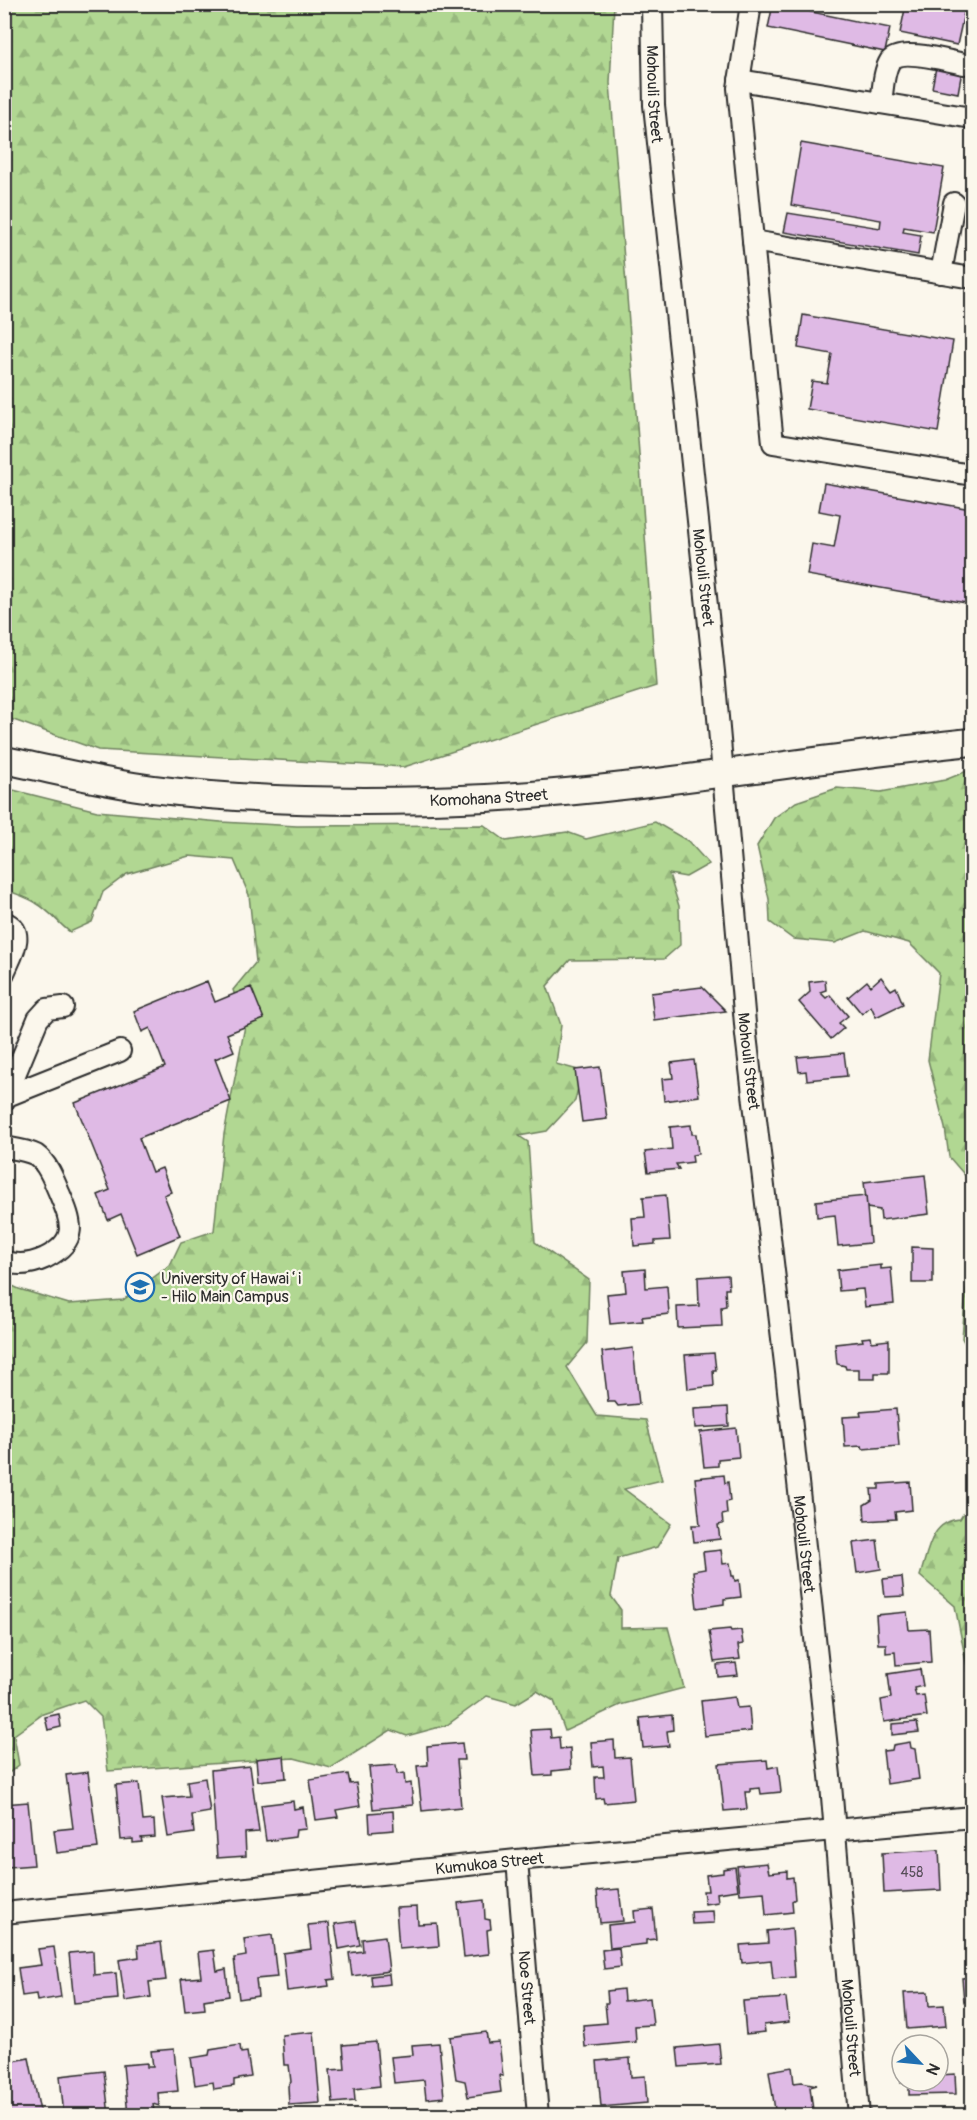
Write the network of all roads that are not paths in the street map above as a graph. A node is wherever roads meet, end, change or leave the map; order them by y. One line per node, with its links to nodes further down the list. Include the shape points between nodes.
1 (652, 4): 14 (street, Mohouli Street, via 654,105)
2 (751, 4): 4 (street)
3 (964, 64): 5 (street, via 907,54 897,56 887,69)
4 (739, 80): 5 (street); 8 (street)
5 (881, 103): 6 (street)
6 (972, 118)
7 (954, 203): 9 (street)
8 (753, 241): 9 (street); 11 (street, via 773,443)
9 (941, 273): 10 (street)
10 (972, 278)
11 (972, 475)
12 (972, 742): 14 (main road, Komohana Street)
13 (4, 760): 14 (main road, Komohana Street, via 153,789 339,800 486,798)
14 (723, 773): 23 (street, Mohouli Street, via 746,1035)
15 (4, 922): 16 (street, via 17,931)
16 (4, 973)
17 (63, 1007): 19 (street, via 47,1009 38,1018)
18 (120, 1051): 19 (street)
19 (6, 1099)
20 (4, 1147): 21 (street, via 37,1156 51,1172 71,1220 69,1237 60,1251 38,1261)
21 (4, 1261)
22 (972, 1817): 23 (street, Kumukoa Street)
23 (835, 1829): 24 (street, Kumukoa Street); 27 (street, Mohouli Street)
24 (517, 1860): 25 (street, Kumukoa Street); 26 (street, Noe Street)
25 (4, 1913)
26 (538, 2115)
27 (859, 2115)

